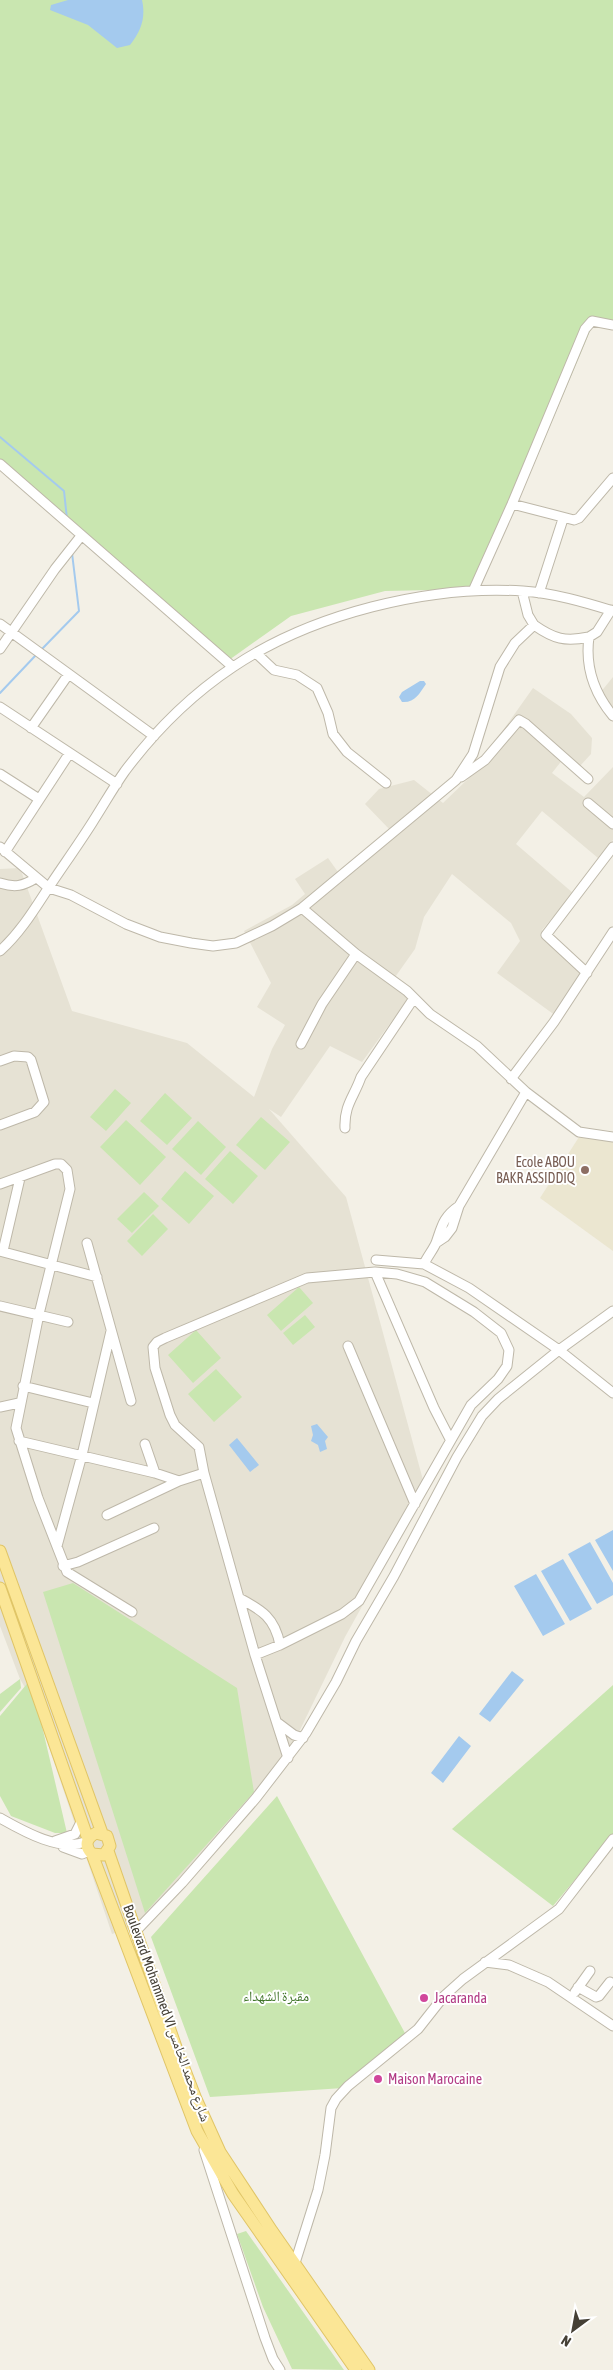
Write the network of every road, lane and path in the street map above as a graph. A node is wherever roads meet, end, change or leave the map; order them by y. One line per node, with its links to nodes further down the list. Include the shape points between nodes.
1 (613, 325): 4 (street, via 592,321 587,325)
2 (0, 464): 6 (street)
3 (613, 478): 5 (street, via 579,518)
4 (512, 504): 5 (street); 7 (street)
5 (564, 518): 9 (street)
6 (81, 536): 13 (street); 17 (street)
7 (473, 591): 8 (street); 16 (street, via 396,601 342,616 286,638)
8 (522, 591): 9 (street); 12 (street)
9 (539, 593): 10 (street)
10 (612, 610): 14 (street, via 597,632)
11 (0, 624): 13 (street)
12 (534, 625): 14 (street, via 558,639 573,641); 26 (street, via 506,654 473,754)
13 (12, 633): 15 (street); 18 (street)
14 (589, 637): 20 (street, via 591,675 599,697)
15 (0, 649)
16 (257, 654): 17 (street); 27 (street, via 274,670 297,675 317,688 328,712 333,734 347,752)
17 (233, 667): 22 (street, via 188,701)
18 (68, 675): 21 (street); 22 (street)
19 (0, 707): 21 (street)
20 (613, 716)
21 (31, 728): 23 (street)
22 (154, 736): 28 (street)
23 (69, 754): 28 (street); 29 (street)
24 (0, 774): 29 (street)
25 (588, 779): 26 (street, via 519,720 485,760)
26 (456, 780): 37 (street)
27 (386, 783)
28 (117, 784): 36 (street)
29 (39, 799): 33 (street)
30 (588, 803): 31 (street)
31 (613, 824)
32 (613, 847): 42 (street, via 546,935)
33 (2, 849): 34 (street)
34 (36, 878): 35 (street, via 23,886); 36 (street)
35 (0, 883)
36 (49, 888): 37 (street, via 160,937 213,946 236,943); 40 (street, via 22,927)
37 (302, 908): 41 (street)
38 (613, 932): 39 (street)
39 (610, 944): 42 (street)
40 (0, 951)
41 (356, 954): 43 (street); 44 (street, via 322,1004)
42 (587, 973): 46 (street)
43 (414, 998): 46 (street, via 430,1014 477,1046); 49 (street, via 361,1077 347,1104)
44 (301, 1044)
45 (0, 1061): 48 (street, via 14,1056 28,1057 44,1102 35,1112)
46 (512, 1079): 47 (street)
47 (526, 1092): 50 (street, via 579,1132); 57 (street, via 459,1206 450,1212 439,1229 436,1244)
48 (0, 1125)
49 (345, 1128)
50 (613, 1137)
51 (20, 1178): 52 (street); 54 (street); 56 (street, via 55,1164 61,1164 67,1170 70,1189)
52 (0, 1184)
53 (87, 1243): 59 (street)
54 (1, 1251): 56 (street)
55 (376, 1260): 57 (street)
56 (51, 1264): 59 (street); 62 (street)
57 (424, 1264): 66 (street, via 469,1288)
58 (375, 1272): 73 (street); 73 (street, via 426,1282 501,1333 508,1350 507,1366 471,1405); 78 (street, via 307,1278 157,1342 152,1353 170,1415 175,1425 199,1447)
59 (97, 1277): 64 (street)
60 (0, 1306): 62 (street)
61 (613, 1311): 66 (street)
62 (39, 1314): 63 (street); 67 (street)
63 (68, 1322)
64 (111, 1331): 69 (street); 71 (street)
65 (348, 1346): 80 (street)
66 (559, 1350): 68 (street); 92 (street, via 498,1399 470,1433)
67 (23, 1386): 70 (street); 71 (street)
68 (613, 1393)
69 (131, 1401)
70 (19, 1403): 72 (street); 74 (street, via 16,1428)
71 (93, 1403): 76 (street)
72 (0, 1407)
73 (450, 1438): 80 (street)
74 (19, 1441): 76 (street); 83 (street)
75 (145, 1444): 77 (street)
76 (82, 1455): 77 (street); 83 (street)
77 (155, 1473): 79 (street)
78 (204, 1473): 79 (street); 87 (street)
79 (179, 1481): 81 (street)
80 (415, 1504): 89 (street, via 359,1601 342,1614)
81 (107, 1515)
82 (154, 1528): 85 (street)
83 (57, 1546): 85 (street)
84 (0, 1551): 96 (main road)
85 (63, 1566): 88 (street, via 71,1575)
86 (0, 1588): 95 (main road, Boulevard Mohammed VI شارع محمد الخامس)
87 (239, 1598): 89 (street, via 273,1623); 90 (street)
88 (132, 1612)
89 (280, 1645): 90 (street)
90 (255, 1655): 91 (street)
91 (277, 1722): 92 (street, via 294,1736); 93 (street)
92 (303, 1738): 93 (street)
93 (288, 1758): 101 (street, via 182,1883)
94 (0, 1818): 98 (street)
95 (81, 1822): 98 (street, via 75,1834); 99 (main road, Boulevard Mohammed VI شارع محمد الخامس)
96 (102, 1833): 99 (main road, via 96,1833); 100 (main road, Boulevard Mohammed VI شارع محمد الخامس, via 110,1841)
97 (613, 1839): 102 (street, via 559,1909)
98 (54, 1842): 99 (street)
99 (89, 1846): 100 (main road, via 104,1855); 108 (main road, Boulevard Mohammed VI شارع محمد الخامس)
100 (108, 1851): 101 (main road, Boulevard Mohammed VI شارع محمد الخامس)
101 (136, 1931): 109 (main road, Boulevard Mohammed VI شارع محمد الخامس, via 196,2099 220,2152)
102 (485, 1962): 106 (street, via 522,1969); 109 (street, via 444,1996 418,2029 336,2099 331,2108 318,2190)
103 (590, 1971): 105 (street)
104 (610, 1982): 105 (street, via 596,1998)
105 (578, 1987): 106 (street)
106 (570, 1998): 107 (street)
107 (613, 2026)
108 (197, 2131): 110 (street, via 265,2338); 111 (main road, Boulevard Mohammed VI شارع محمد الخامس, via 234,2194)
109 (295, 2263): 112 (main road, Boulevard Mohammed VI شارع محمد الخامس)
110 (280, 2370)
111 (356, 2370)
112 (369, 2370)

